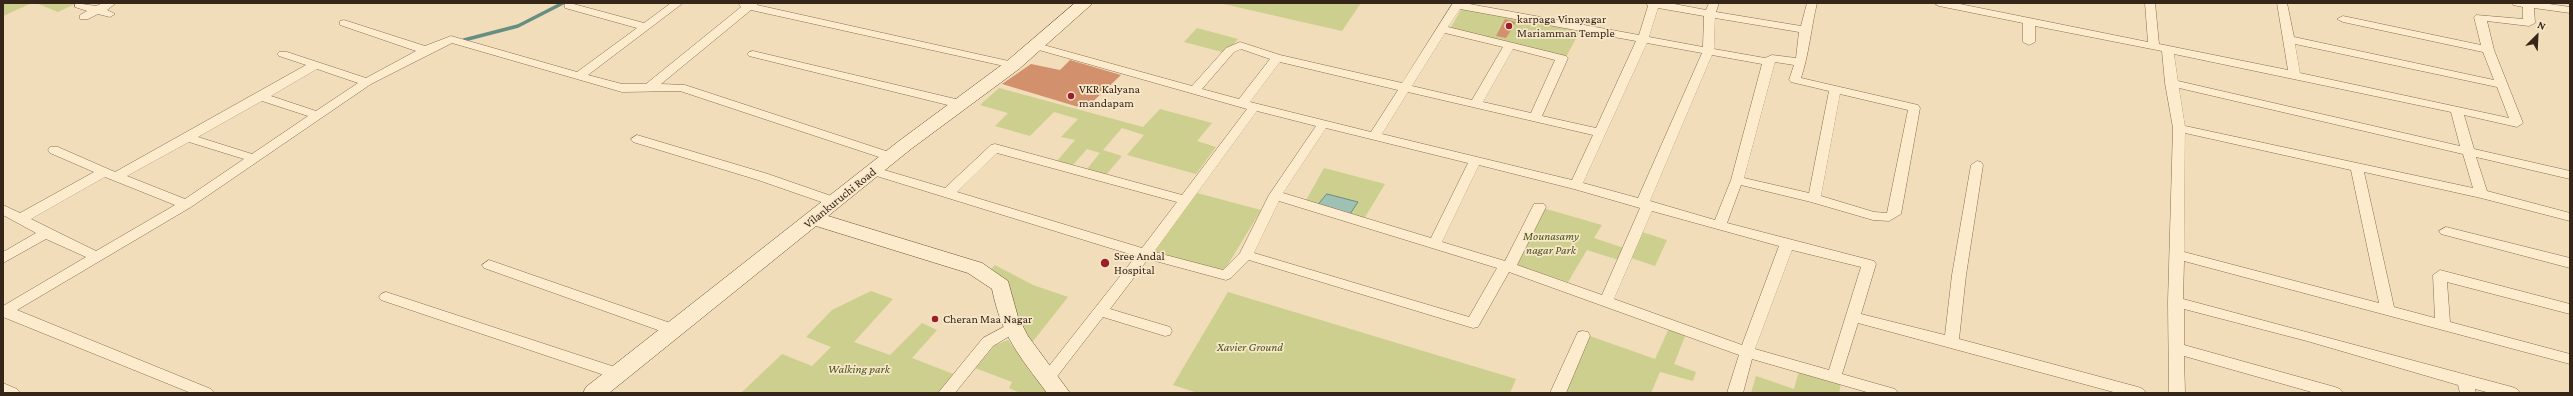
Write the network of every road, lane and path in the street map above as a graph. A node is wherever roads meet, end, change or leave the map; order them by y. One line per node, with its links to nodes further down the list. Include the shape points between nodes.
1 (111, 3): 16 (street)
2 (678, 3): 23 (street)
3 (1084, 3): 29 (main road, Vilankuruchi Road)
4 (1653, 3): 15 (street); 26 (street)
5 (1812, 3): 25 (street)
6 (1943, 3): 21 (street)
7 (2150, 3): 31 (street)
8 (2282, 3): 27 (street)
9 (2517, 3): 12 (street)
10 (746, 4): 42 (street); 49 (street)
11 (1458, 4): 24 (street); 26 (street)
12 (2529, 4): 17 (street); 34 (street, via 2529,23 2480,17)
13 (79, 5): 16 (street)
14 (569, 6): 23 (street)
15 (1712, 8): 25 (street); 35 (street)
16 (97, 10): 18 (street); 19 (street)
17 (2570, 10)
18 (110, 14)
19 (84, 17)
20 (2343, 19): 34 (street)
21 (2029, 21): 28 (street); 31 (street)
22 (344, 23): 32 (street)
23 (645, 27): 44 (street)
24 (1442, 29): 30 (street); 48 (street)
25 (1805, 30): 40 (street)
26 (1643, 39): 35 (street); 61 (street)
27 (2288, 39): 43 (street); 47 (street)
28 (2029, 42)
29 (1036, 46): 42 (main road, Vilankuruchi Road); 51 (street)
30 (1510, 46): 54 (street); 58 (street, via 1562,58)
31 (2154, 46): 33 (street)
32 (426, 50): 44 (street, via 451,39); 45 (street)
33 (2168, 50): 43 (street); 46 (street)
34 (2488, 50): 47 (street)
35 (1708, 52): 39 (street); 84 (street)
36 (283, 54): 41 (street)
37 (754, 54): 53 (street)
38 (1277, 58): 48 (street); 51 (street, via 1240,45 1230,50); 55 (street)
39 (1768, 62): 40 (street, via 1772,58); 75 (street)
40 (1801, 62): 50 (street, via 1795,80)
41 (315, 65): 45 (street); 52 (street)
42 (1014, 65): 53 (main road, Vilankuruchi Road)
43 (2295, 75): 56 (street)
44 (579, 76): 49 (street, via 622,88)
45 (367, 82): 57 (street)
46 (2171, 83): 60 (street); 66 (street)
47 (2503, 85): 56 (street, via 2517,123)
48 (1407, 87): 54 (street); 62 (street)
49 (649, 88): 67 (street, via 681,87)
50 (1835, 89): 80 (street); 80 (street, via 1914,108 1894,214 1889,217 1874,216)
51 (1195, 90): 55 (street)
52 (262, 97): 57 (street); 63 (street)
53 (960, 104): 67 (main road, Vilankuruchi Road)
54 (1476, 104): 58 (street)
55 (1248, 105): 59 (street); 81 (street)
56 (2456, 110): 66 (street)
57 (318, 116): 68 (street)
58 (1535, 117): 61 (street)
59 (1323, 124): 62 (street); 79 (street)
60 (2178, 128): 71 (street); 97 (street)
61 (1600, 133): 76 (street)
62 (1374, 137): 69 (street)
63 (187, 138): 68 (street); 73 (street)
64 (637, 139): 82 (street, via 763,176)
65 (54, 150): 73 (street)
66 (2470, 153): 74 (street); 78 (street)
67 (891, 157): 72 (main road, Vilankuruchi Road)
68 (253, 158): 83 (street)
69 (1475, 161): 76 (street); 93 (street)
70 (1977, 165): 116 (street)
71 (2357, 168): 78 (street); 107 (street)
72 (874, 171): 77 (street); 82 (main road, Vilankuruchi Road)
73 (110, 174): 83 (street); 88 (street)
74 (2570, 175)
75 (1737, 180): 80 (street); 90 (street)
76 (1576, 185): 84 (street)
77 (948, 192): 81 (street, via 994,148); 95 (street)
78 (2481, 194): 87 (street)
79 (1275, 195): 93 (street); 96 (street)
80 (1814, 198)
81 (1184, 200): 95 (street)
82 (835, 202): 89 (main road, Vilankuruchi Road)
83 (186, 204): 98 (street)
84 (1645, 204): 90 (street); 104 (street)
85 (1539, 207): 102 (street)
86 (3, 209): 88 (street)
87 (2570, 217)
88 (20, 219): 92 (street)
89 (815, 219): 112 (main road, via 975,268 1001,286); 113 (main road, Vilankuruchi Road)
90 (1720, 225): 94 (street)
91 (2446, 231): 100 (street)
92 (46, 233): 98 (street); 99 (street)
93 (1435, 243): 102 (street)
94 (1787, 244): 110 (street, via 1868,264); 118 (street)
95 (1145, 254): 96 (street, via 1226,275); 109 (street)
96 (1246, 255): 102 (street, via 1473,323)
97 (2177, 255): 105 (street); 107 (street)
98 (97, 257): 108 (street)
99 (3, 258)
100 (2570, 263)
101 (489, 265): 113 (street)
102 (1507, 266): 104 (street)
103 (386, 297): 120 (street)
104 (1606, 301): 118 (street)
105 (2175, 302): 117 (street); 122 (street, via 2307,336)
106 (2570, 309): 111 (street, via 2440,274)
107 (2387, 310): 111 (street)
108 (4, 311): 126 (street)
109 (1100, 311): 114 (street); 124 (street)
110 (1854, 317): 116 (street); 121 (street)
111 (2444, 325): 119 (street)
112 (1013, 327): 124 (main road, via 1019,340); 128 (street, via 988,342)
113 (674, 330): 120 (main road, Vilankuruchi Road)
114 (1165, 331)
115 (1583, 336): 129 (street)
116 (1951, 342): 132 (street)
117 (2178, 349): 133 (street); 134 (street)
118 (1747, 352): 121 (street); 130 (street)
119 (2570, 359)
120 (619, 374): 127 (main road, Vilankuruchi Road)
121 (1834, 377): 131 (street)
122 (2467, 387): 135 (street)
123 (3, 389): 125 (street)
124 (1054, 389)
125 (12, 393)
126 (206, 393)
127 (594, 393)
128 (946, 393)
129 (1558, 393)
130 (1735, 393)
131 (1890, 393)
132 (2138, 393)
133 (2177, 393)
134 (2335, 393)
135 (2512, 393)

